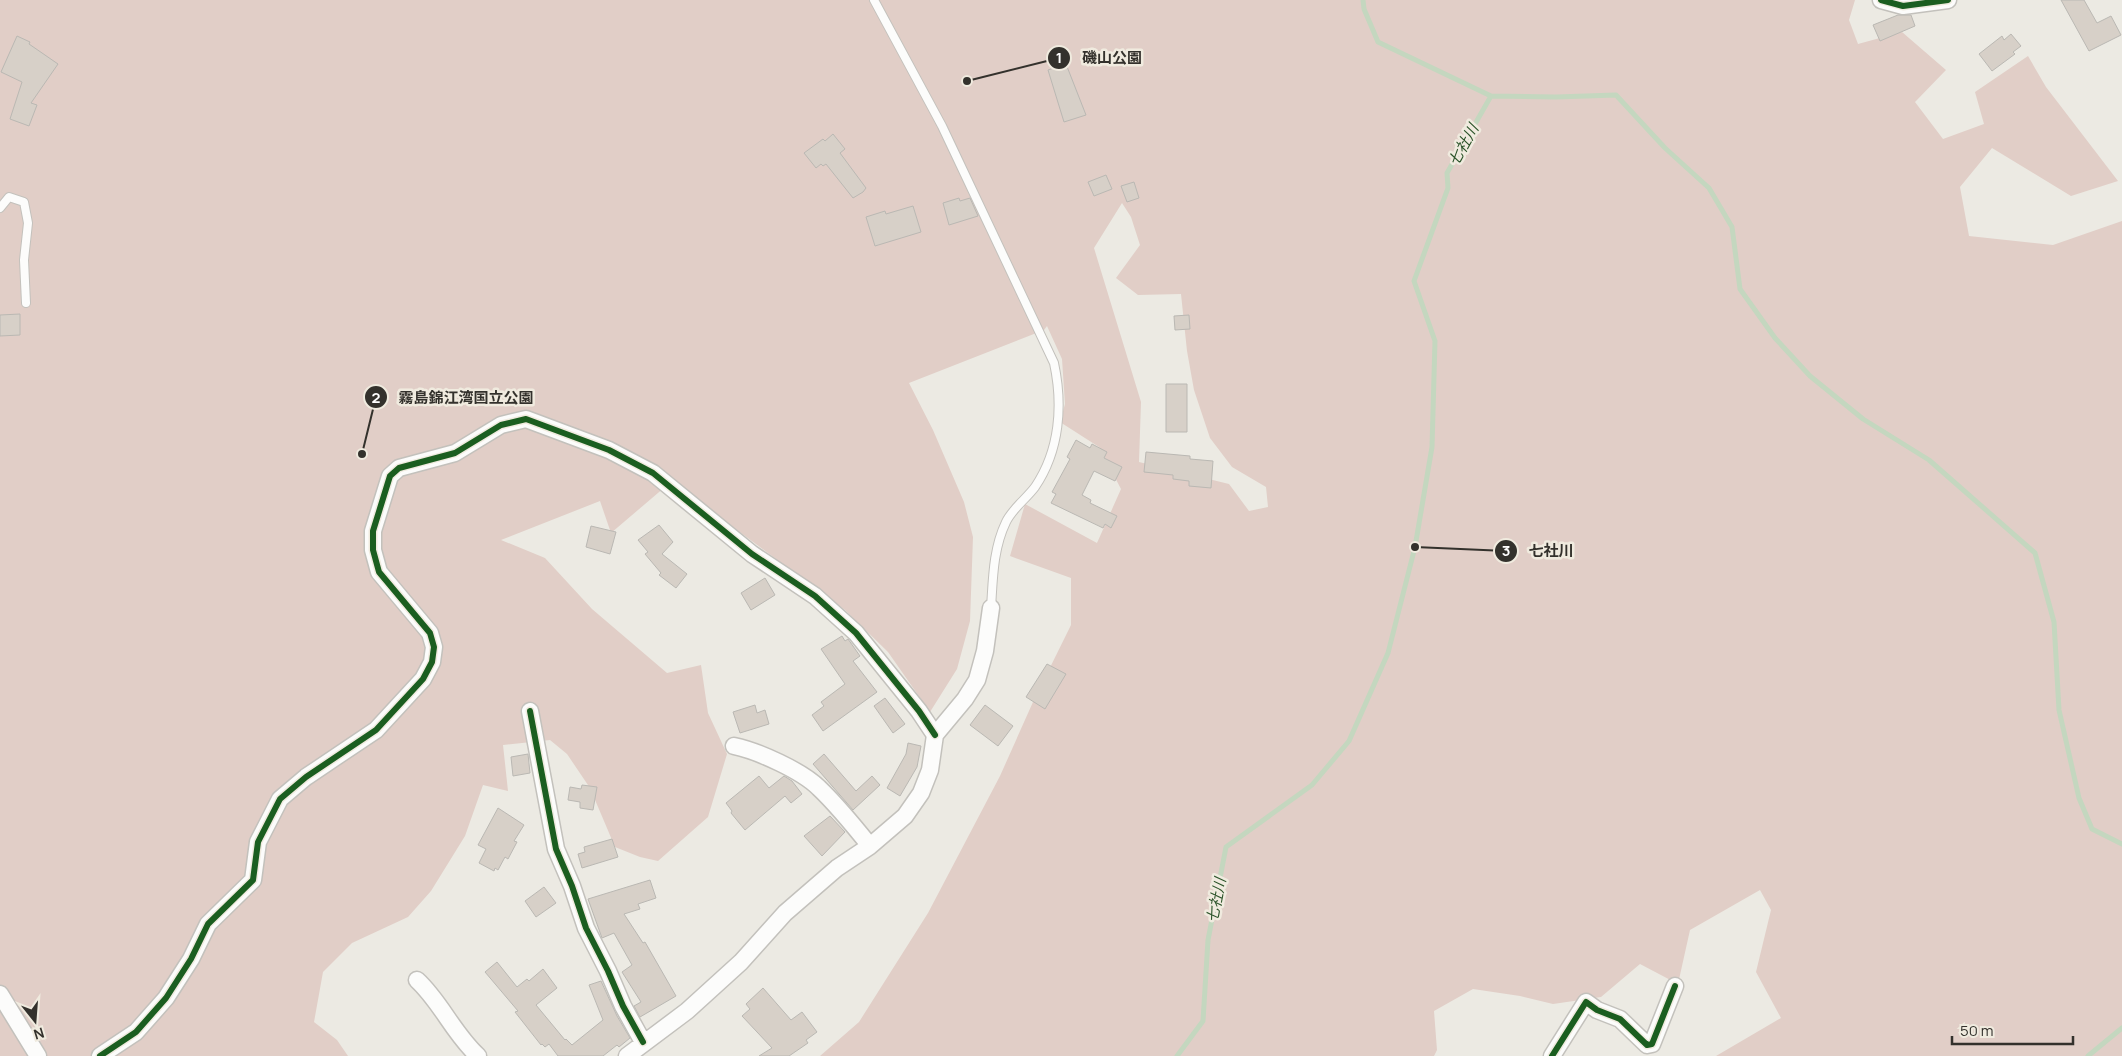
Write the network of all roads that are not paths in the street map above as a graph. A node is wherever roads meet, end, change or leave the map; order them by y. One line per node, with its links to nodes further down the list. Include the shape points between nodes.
1 (874, 0): 6 (lane, via 942,126 1043,338 1060,387 1060,411 1053,452 1035,486 1006,519 996,544)
2 (1881, 0): 3 (street, via 1903,6)
3 (1948, 0)
4 (0, 208): 5 (lane, via 9,197 24,202 28,223 24,260)
5 (26, 303)
6 (991, 608): 8 (street, via 977,680)
7 (530, 712): 14 (street, via 556,849 586,928)
8 (935, 735): 10 (street, via 930,770 921,793 905,816); 16 (street, via 856,632 815,596 752,554 653,473 609,450 526,419 500,425 455,454 399,468 390,476 373,531 373,550 379,572 430,633 434,647 432,662 423,679 376,730 306,777 280,799 258,842 253,880 208,924 166,998 136,1032)
9 (734, 746): 10 (street, via 752,750 818,787)
10 (870, 846): 14 (street, via 838,868 792,908 741,962 687,1011)
11 (417, 980): 17 (street)
12 (1675, 986): 19 (street, via 1652,1044 1647,1045 1620,1018 1597,1010 1586,1002)
13 (0, 994): 15 (street)
14 (643, 1042): 18 (street)
15 (38, 1056)
16 (100, 1056)
17 (478, 1056)
18 (627, 1056)
19 (1552, 1056)

